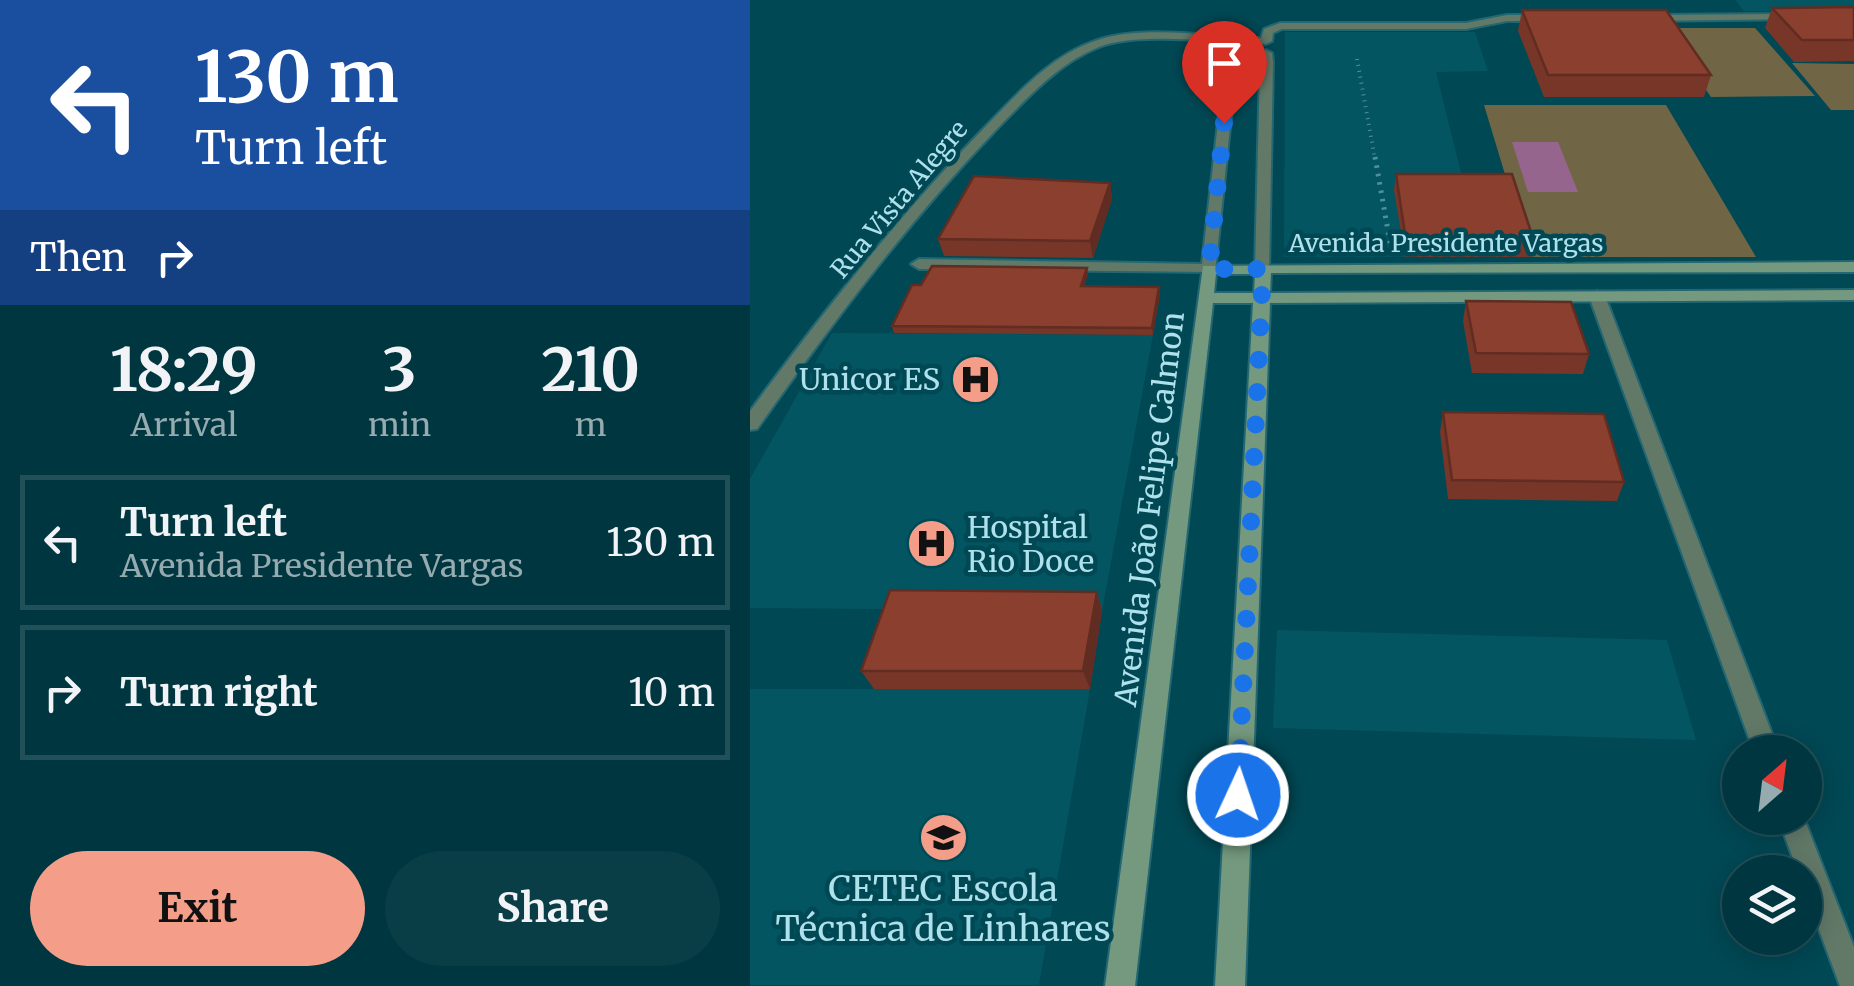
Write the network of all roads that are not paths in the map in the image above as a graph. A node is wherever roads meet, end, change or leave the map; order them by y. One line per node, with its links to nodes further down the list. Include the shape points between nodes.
1 (1500, 0): 4 (street)
2 (1714, 0): 7 (street)
3 (1818, 17): 7 (street)
4 (1507, 18): 5 (street); 8 (street, via 1466,26 1280,26 1268,30)
5 (1562, 18)
6 (1636, 18): 7 (street)
7 (1729, 18)
8 (1266, 41): 9 (street); 19 (street, Rua Vista Alegre, via 1114,41 1084,48 1001,114 814,334)
9 (1266, 62): 13 (street, Avenida João Felipe Calmon, via 1242,71 1228,87); 14 (street)
10 (918, 264): 13 (street, Avenida Presidente Vargas)
11 (1854, 267): 12 (main road, Avenida Presidente Vargas)
12 (1544, 268): 14 (main road, Avenida Presidente Vargas); 16 (main road)
13 (1209, 269): 14 (main road, Avenida Presidente Vargas); 18 (main road, Avenida João Felipe Calmon)
14 (1263, 269): 17 (main road)
15 (1854, 294): 16 (main road, Avenida Presidente Vargas)
16 (1597, 296): 17 (main road, Avenida Presidente Vargas); 20 (street)
17 (1261, 297): 18 (main road, Avenida Presidente Vargas); 24 (main road)
18 (1206, 298): 23 (main road, Avenida João Felipe Calmon)
19 (750, 424)
20 (1761, 735)
21 (1798, 835): 22 (street)
22 (1854, 985)
23 (1120, 986)
24 (1230, 986)

